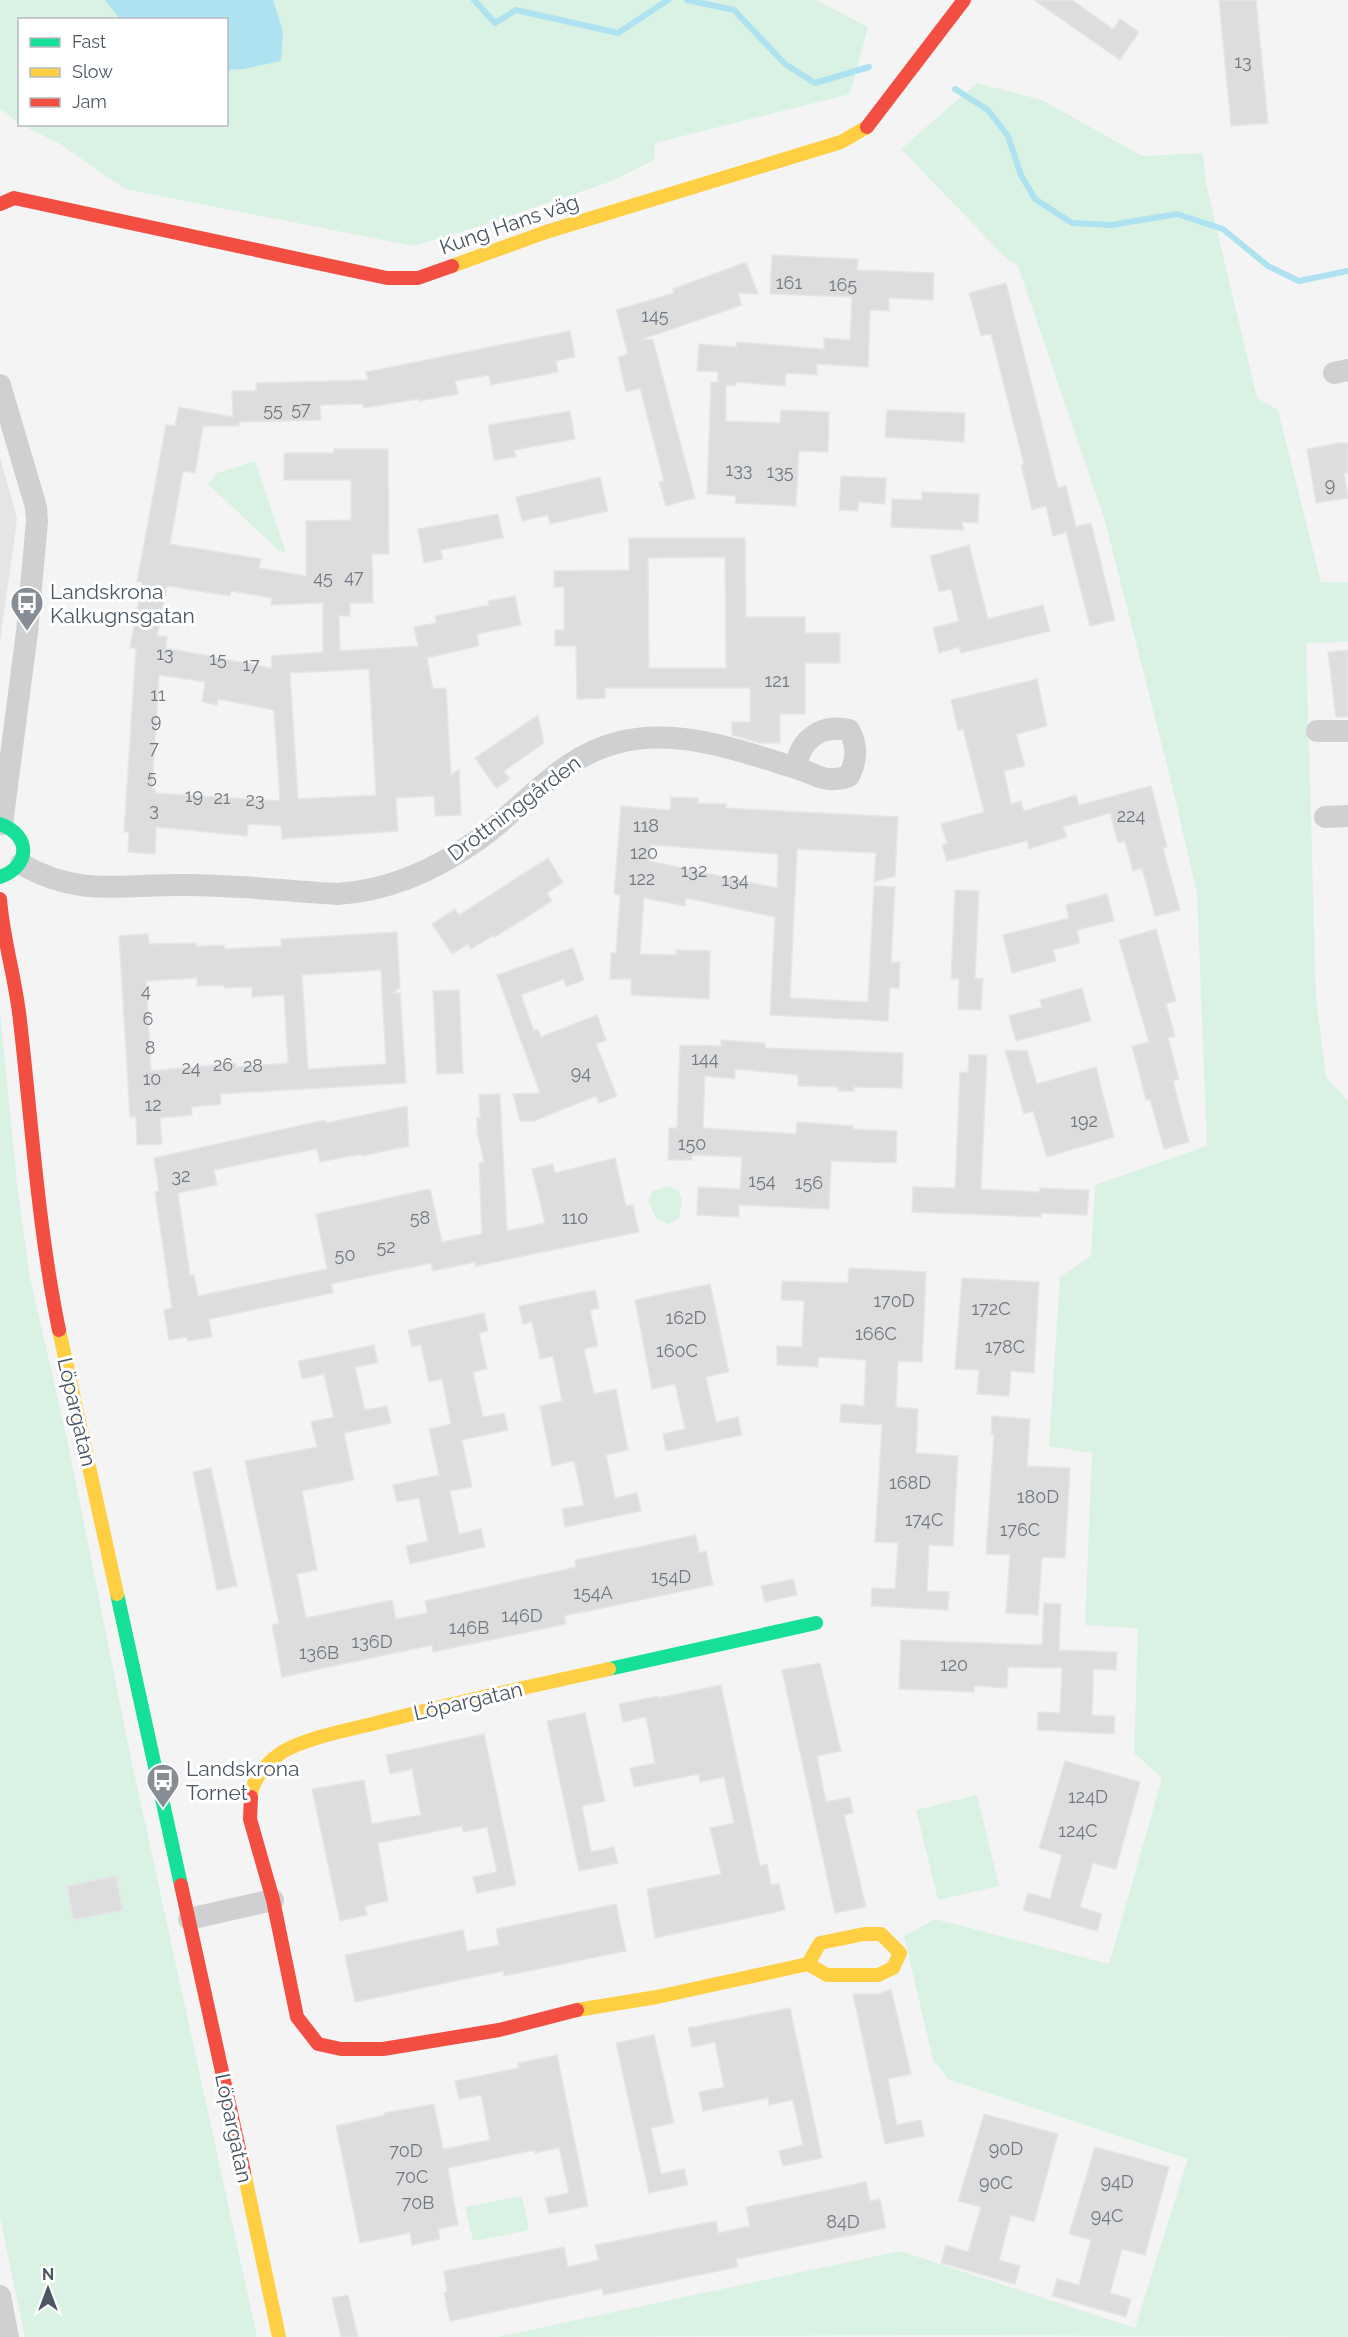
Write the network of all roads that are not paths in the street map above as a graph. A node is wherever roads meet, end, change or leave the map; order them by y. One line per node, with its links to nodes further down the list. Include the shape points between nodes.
1 (964, 0): 2 (street, Kung Hans väg, via 867,127 841,141 546,232 418,278 387,278 14,198)
2 (0, 204)
3 (0, 385): 9 (street, via 37,520 27,632)
4 (1317, 731): 5 (street)
5 (1348, 731)
6 (796, 768): 10 (street, Drottninggården, via 676,737 619,742 581,756 560,769 480,839 419,875 359,893 187,884 84,887)
7 (1348, 816): 8 (street)
8 (1325, 817)
9 (1, 824): 10 (street, via 14,829 22,840)
10 (21, 864): 11 (street, via 10,875)
11 (0, 878)
12 (0, 899): 15 (street, Löpargatan, via 19,1013 39,1203 65,1360)
13 (816, 1623): 14 (street, Löpargatan, via 430,1709 324,1736 284,1751 260,1773 251,1791 250,1819)
14 (273, 1900): 15 (street); 16 (street, Löpargatan, via 297,2017 318,2044 341,2049 383,2049 499,2030)
15 (189, 1919): 19 (street, Löpargatan)
16 (808, 1964): 16 (street, via 820,1942 864,1934 881,1934 900,1953 893,1968 878,1974 827,1974)
17 (0, 2296): 18 (street)
18 (9, 2337)
19 (279, 2337)

